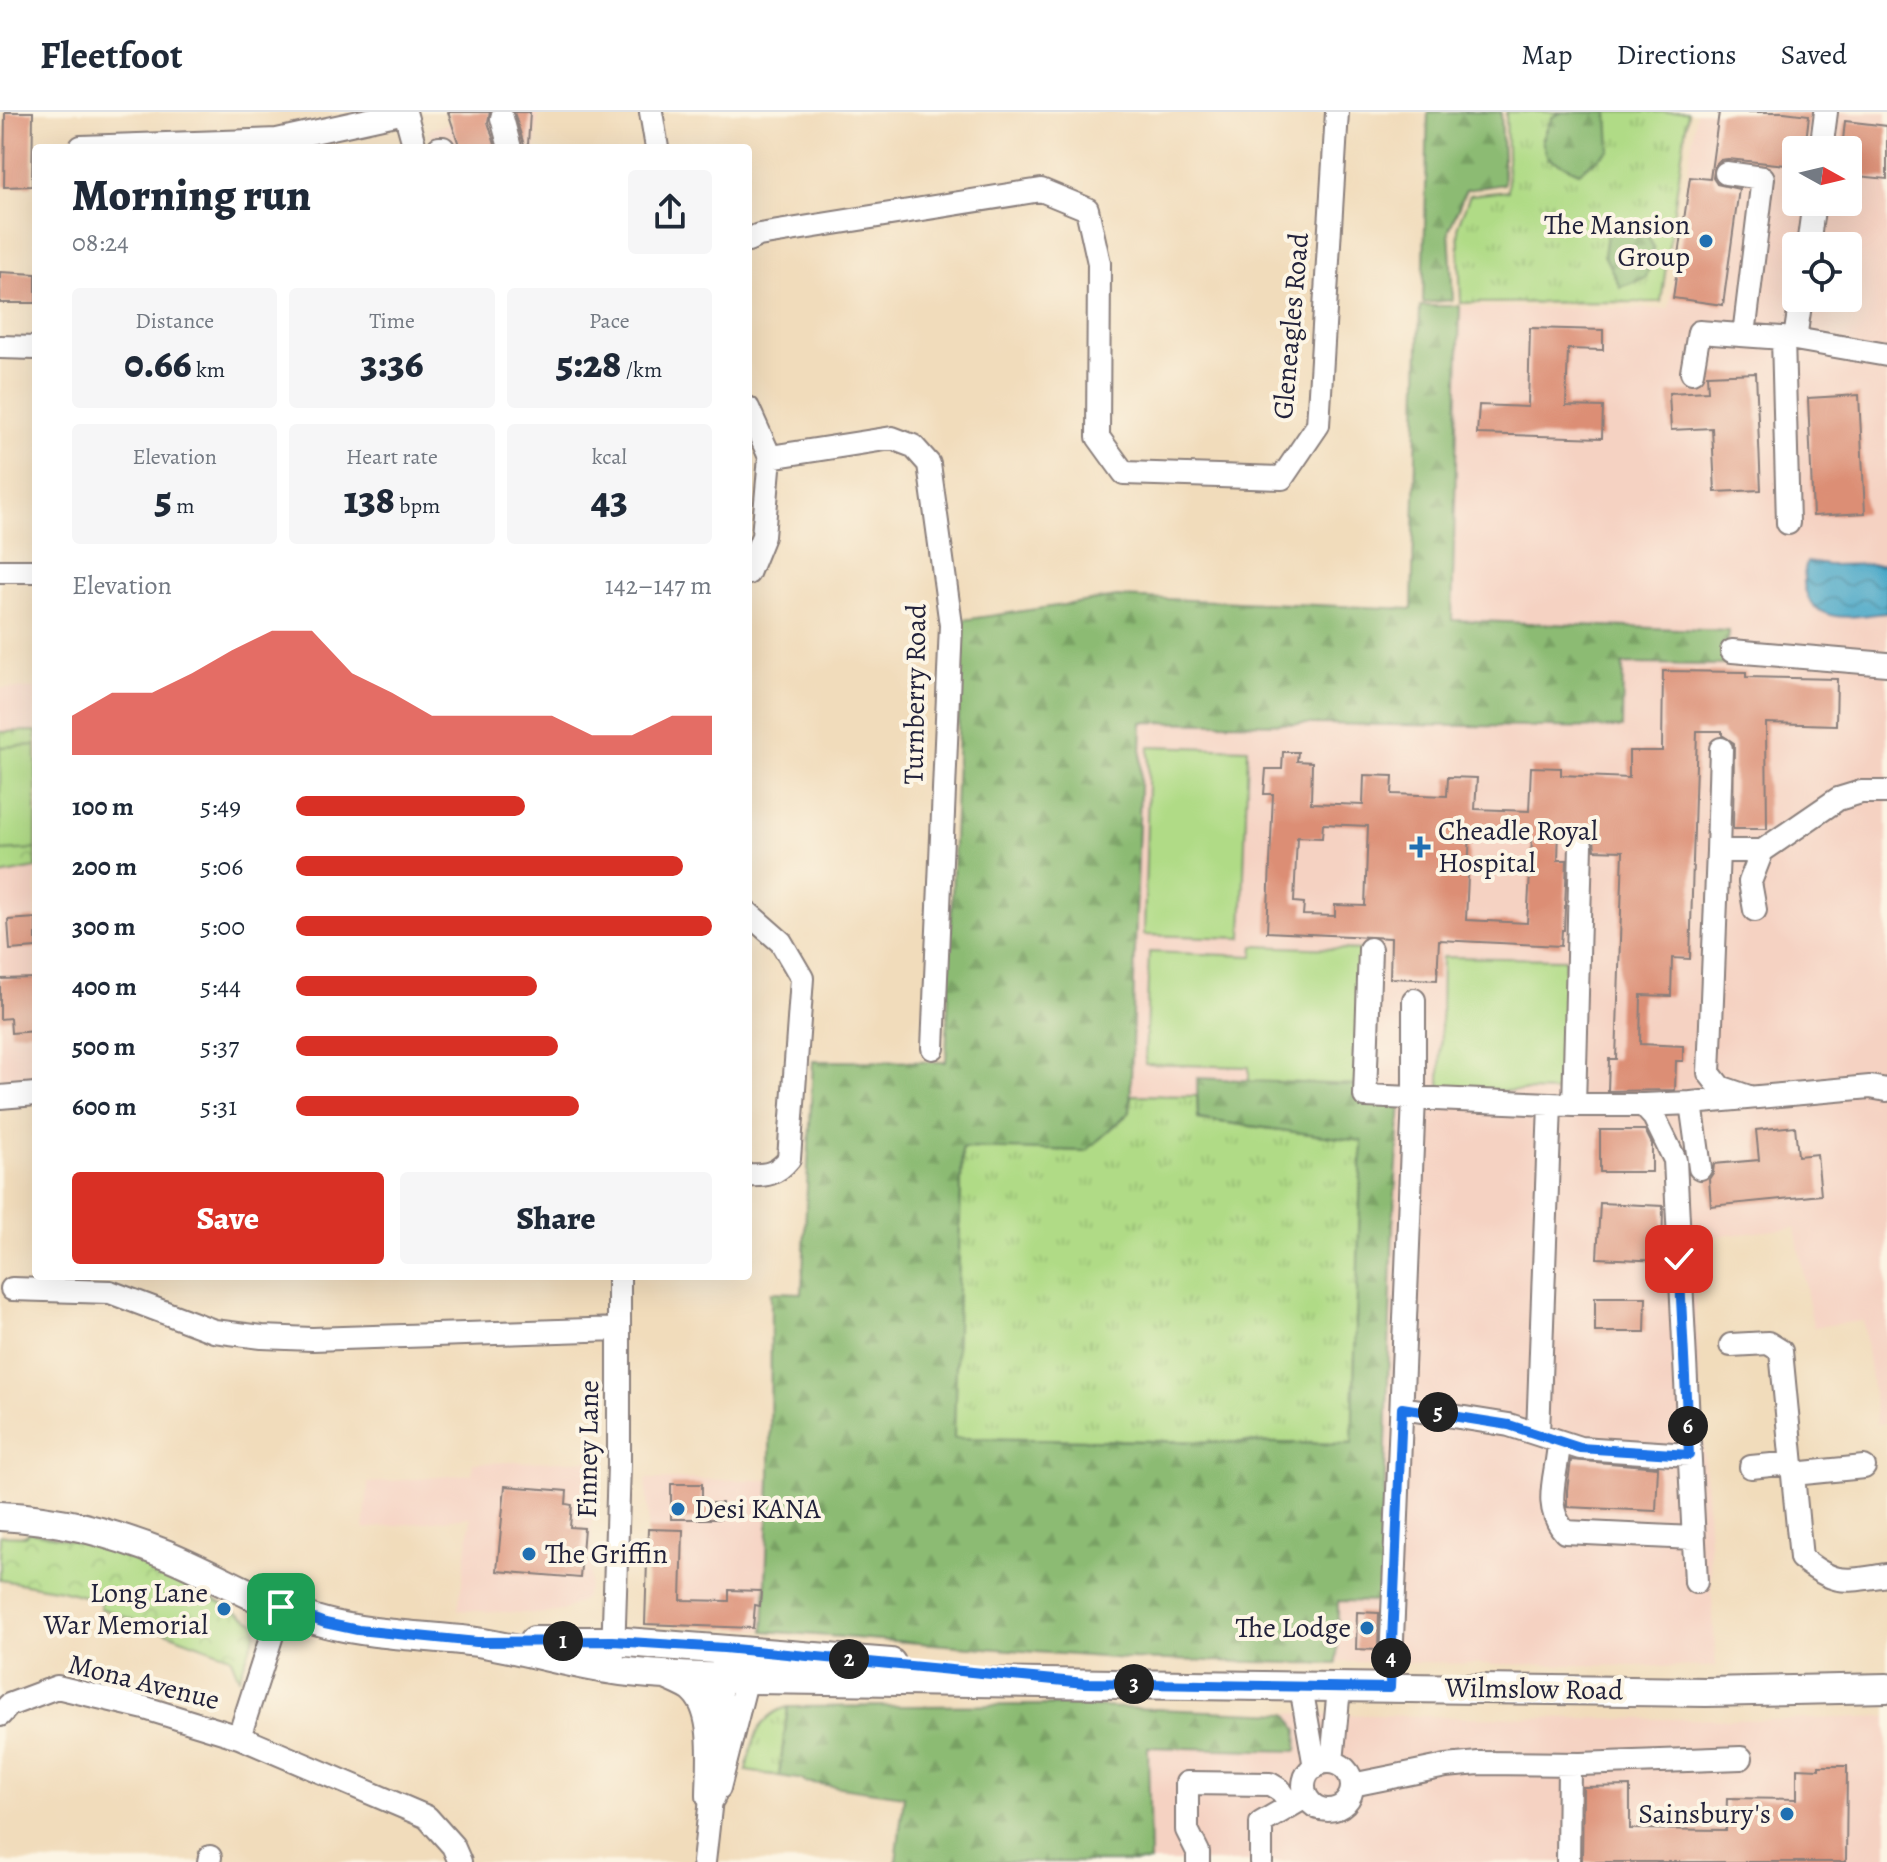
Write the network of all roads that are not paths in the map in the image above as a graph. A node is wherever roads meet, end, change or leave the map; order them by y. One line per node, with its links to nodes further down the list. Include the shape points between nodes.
1 (405, 112): 7 (street, via 277,140); 8 (street)
2 (651, 112): 10 (street)
3 (1337, 112): 12 (street, Gleneagles Road, via 1318,425 1282,478 1124,473 1098,437 1099,263 1087,209 1041,190)
4 (1826, 112): 6 (street)
5 (502, 118): 9 (street)
6 (1823, 136)
7 (165, 144)
8 (414, 144)
9 (509, 144)
10 (656, 144)
11 (1726, 173): 14 (street, via 1763,178)
12 (752, 238)
13 (1797, 312): 15 (street)
14 (1744, 335): 15 (street); 19 (street, via 1699,332)
15 (1789, 338): 18 (street); 22 (street)
16 (0, 347): 17 (street)
17 (32, 348)
18 (1887, 355)
19 (1692, 372)
20 (752, 417): 21 (street)
21 (770, 457): 23 (street, via 763,536); 37 (street, Turnberry Road, via 892,438 913,446 929,464 951,625)
22 (1788, 523)
23 (752, 563)
24 (0, 571): 25 (street)
25 (32, 571)
26 (1732, 651): 27 (street)
27 (1887, 664)
28 (1721, 749): 31 (street)
29 (1887, 792): 32 (street, via 1838,799)
30 (1581, 845): 45 (street)
31 (1718, 851): 32 (street); 42 (street, via 1709,1073 1720,1087)
32 (1762, 851): 33 (street, via 1750,882)
33 (1755, 910)
34 (752, 917): 48 (street, via 781,942 802,978 789,1159 780,1170)
35 (1370, 949): 41 (street, via 1365,1096)
36 (1414, 1000): 41 (street)
37 (933, 1048)
38 (1887, 1090): 42 (street)
39 (32, 1094): 40 (street)
40 (0, 1097)
41 (1414, 1097): 44 (street); 53 (street)
42 (1749, 1097): 43 (street)
43 (1691, 1103): 46 (street); 47 (street)
44 (1550, 1104): 45 (street); 54 (street)
45 (1574, 1105): 46 (street)
46 (1643, 1105): 55 (street, via 1675,1160)
47 (1700, 1168)
48 (752, 1175)
49 (619, 1280): 51 (street, Finney Lane)
50 (12, 1289): 51 (street, via 110,1292 214,1331 262,1337)
51 (618, 1329): 64 (street, Finney Lane)
52 (1731, 1345): 58 (street, via 1768,1343 1781,1351)
53 (1402, 1408): 54 (street, via 1473,1418); 74 (street)
54 (1549, 1438): 55 (street, via 1603,1451); 60 (street, via 1552,1511 1565,1532)
55 (1689, 1455): 60 (street)
56 (1751, 1467): 58 (street)
57 (1864, 1467): 58 (street)
58 (1793, 1469): 61 (street, via 1801,1558 1824,1576 1843,1581)
59 (0, 1516): 63 (main road, Wilmslow Road, via 93,1528)
60 (1693, 1538): 62 (street)
61 (1887, 1575)
62 (1696, 1582)
63 (281, 1607): 65 (main road, Wilmslow Road, via 358,1630); 77 (street, Mona Avenue)
64 (613, 1641): 65 (main road, Wilmslow Road); 66 (main road, Wilmslow Road); 68 (street, Finney Lane)
65 (477, 1642): 68 (main road, Wilmslow Road)
66 (724, 1648): 67 (main road, Wilmslow Road); 70 (street)
67 (753, 1651): 70 (street); 71 (main road, Wilmslow Road)
68 (613, 1670): 69 (main road, Wilmslow Road)
69 (668, 1675): 70 (main road, Wilmslow Road); 82 (main road, via 693,1688 711,1726)
70 (734, 1678): 71 (main road, Wilmslow Road); 82 (street); 84 (street)
71 (1085, 1683): 72 (main road, Wilmslow Road)
72 (1301, 1687): 73 (main road, Wilmslow Road); 79 (street)
73 (1339, 1688): 74 (main road, Wilmslow Road); 79 (street)
74 (1390, 1688): 75 (main road, Wilmslow Road)
75 (1887, 1688)
76 (0, 1715): 77 (street, Mona Avenue, via 9,1705 57,1687)
77 (239, 1737): 85 (street, via 427,1817)
78 (1741, 1758): 80 (street)
79 (1323, 1764): 81 (street, via 1346,1770); 83 (street, via 1306,1776)
80 (1569, 1764): 81 (street, via 1446,1766); 89 (street)
81 (1352, 1785): 83 (street, via 1346,1802 1336,1808)
82 (711, 1796): 84 (street)
83 (1298, 1800): 87 (street, via 1270,1784 1187,1783 1187,1830); 88 (street, via 1261,1823)
84 (708, 1827): 86 (street)
85 (460, 1862)
86 (704, 1862)
87 (1198, 1862)
88 (1261, 1862)
89 (1568, 1862)

